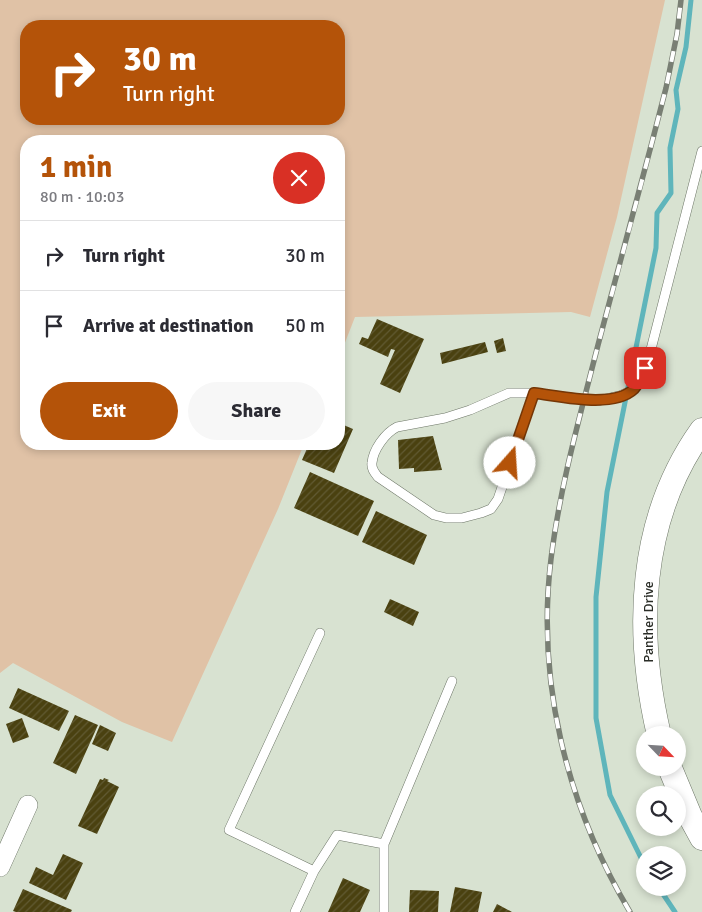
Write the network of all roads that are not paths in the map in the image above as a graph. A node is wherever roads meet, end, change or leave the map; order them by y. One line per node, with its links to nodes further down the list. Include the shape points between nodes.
1 (702, 151): 2 (lane, via 649,357 637,385 619,396 597,401)
2 (534, 393): 2 (lane, via 509,393 445,418 397,427 390,431 378,448 372,470 378,478 434,515 462,518 491,508 498,498)
3 (702, 430): 6 (street, Panther Drive, via 683,460 668,494 648,565 645,647)
4 (320, 633): 12 (lane, via 229,830)
5 (452, 681): 10 (lane)
6 (658, 726)
7 (673, 776): 9 (street)
8 (28, 805): 11 (street)
9 (702, 838)
10 (384, 844): 12 (lane, via 337,835); 14 (lane)
11 (0, 867)
12 (314, 870): 13 (lane)
13 (295, 912)
14 (384, 912)

